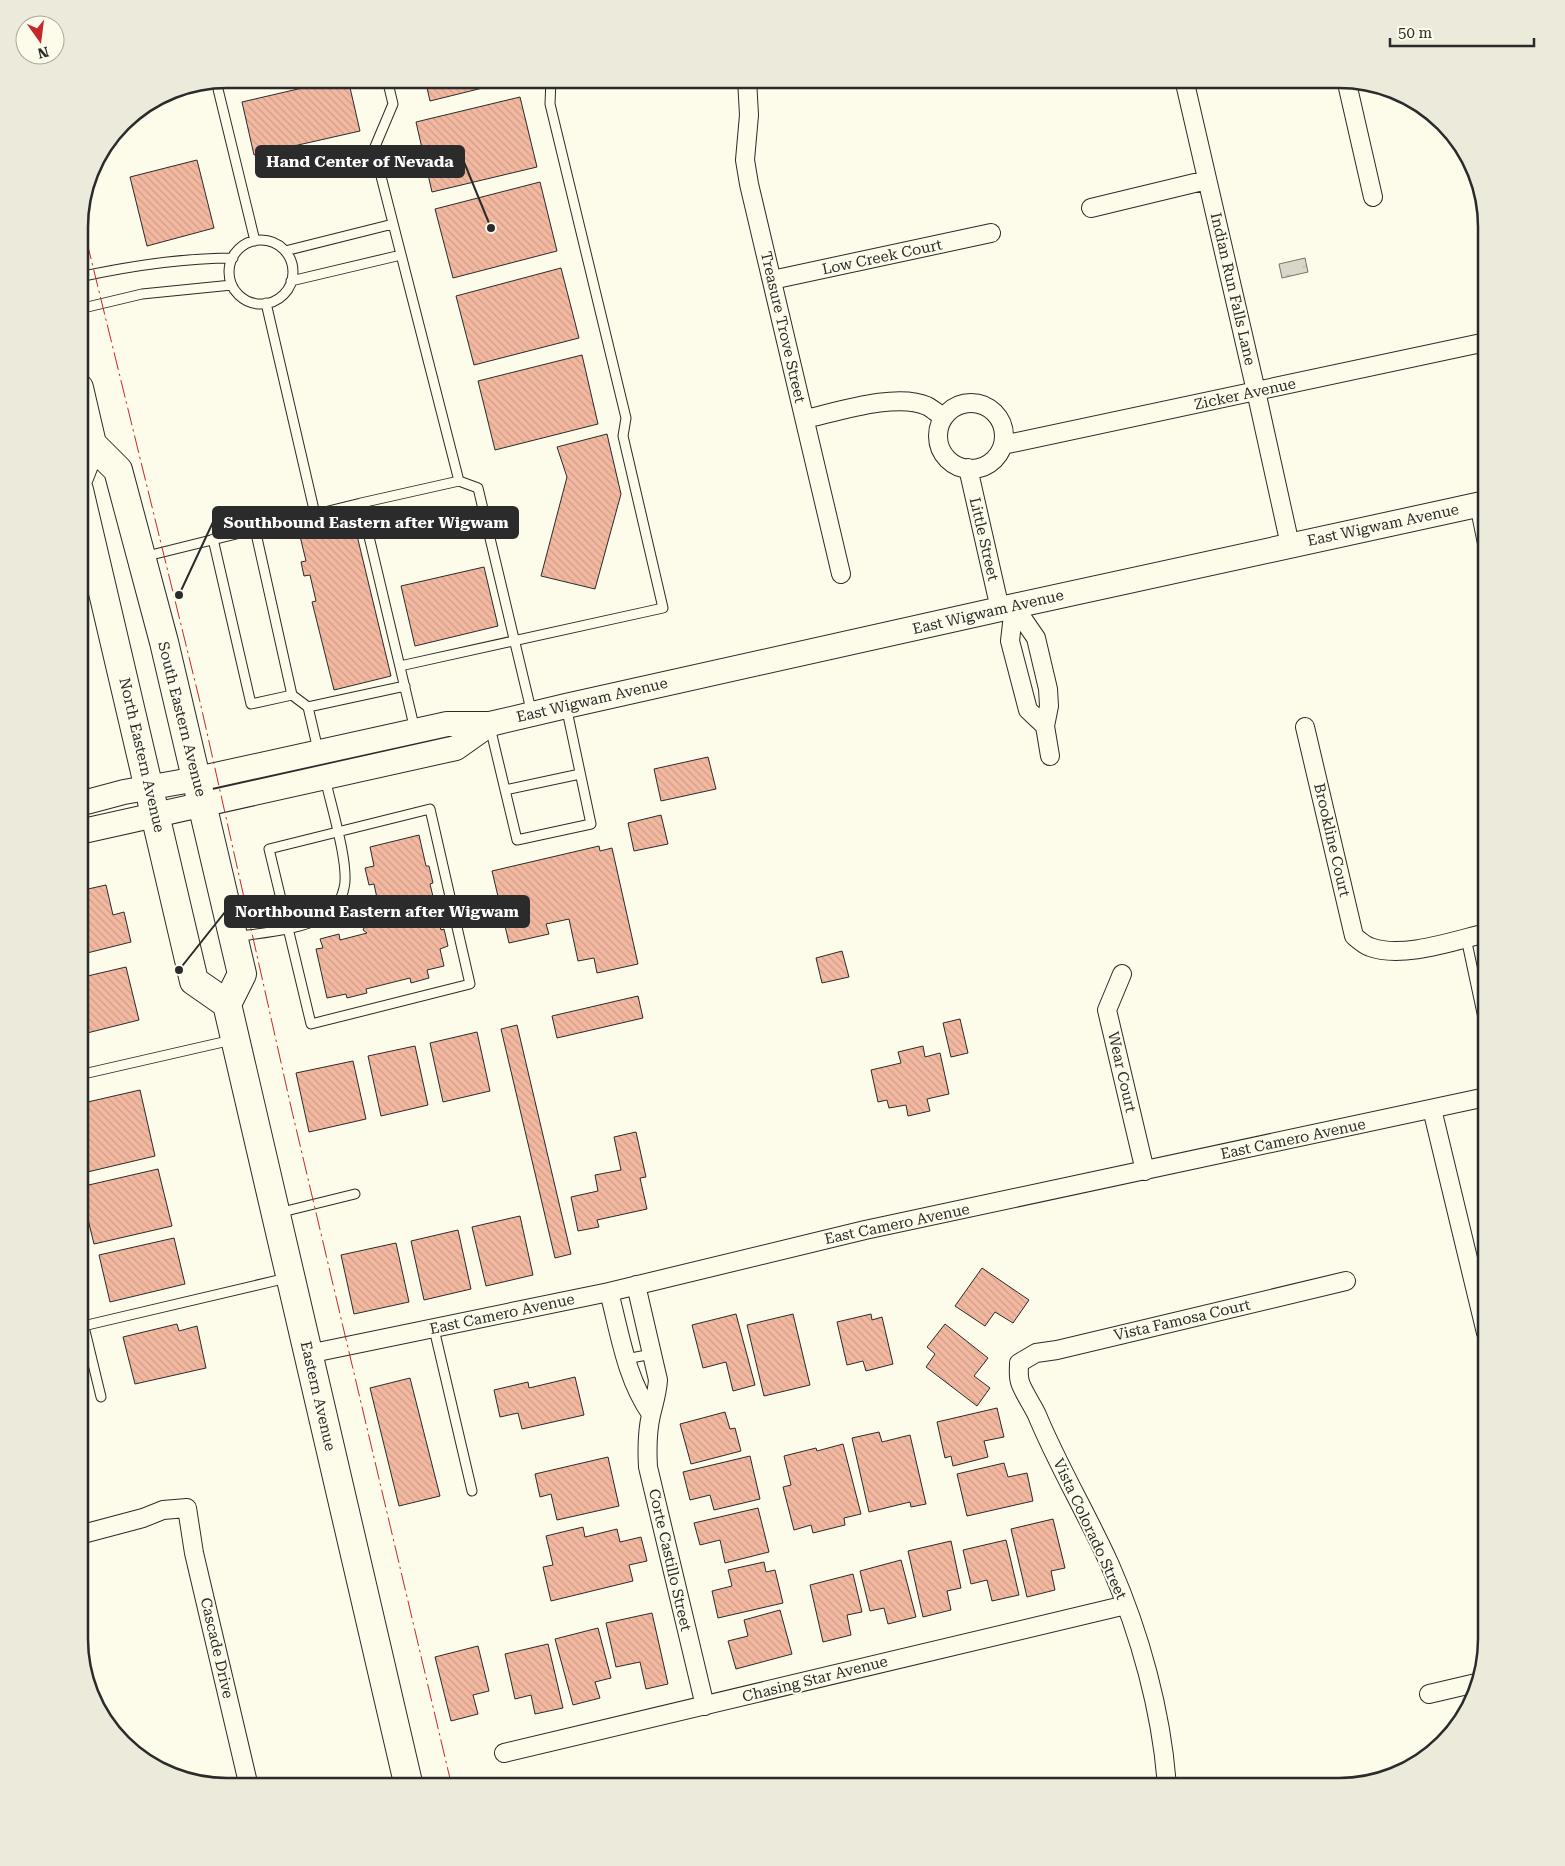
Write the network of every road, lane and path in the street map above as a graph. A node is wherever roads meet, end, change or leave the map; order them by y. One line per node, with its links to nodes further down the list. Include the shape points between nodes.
1 (218, 88): 12 (lane)
2 (389, 88): 10 (lane, via 393,104 374,149)
3 (551, 88): 42 (lane, via 550,104 626,418 623,436 663,608)
4 (748, 88): 17 (street, Treasure Trove Street, via 745,160)
5 (1186, 88): 7 (street, Indian Run Falls Lane)
6 (1348, 88): 8 (street)
7 (1207, 180): 9 (street); 23 (street, Indian Run Falls Lane)
8 (1373, 197)
9 (1091, 208)
10 (393, 224): 13 (lane); 14 (lane)
11 (991, 233): 17 (street, Low Creek Court)
12 (254, 241): 13 (lane, via 269,241); 15 (lane, via 242,246)
13 (285, 251): 18 (lane, via 293,268)
14 (401, 255): 18 (lane); 31 (lane)
15 (233, 258): 16 (lane, via 130,266); 19 (lane, via 229,269)
16 (88, 275)
17 (772, 280): 25 (street, Treasure Trove Street)
18 (291, 281): 20 (lane, via 284,294)
19 (232, 285): 20 (lane, via 245,300); 21 (lane, via 142,294)
20 (266, 303): 34 (lane)
21 (88, 307)
22 (1478, 344): 23 (street, Zicker Avenue)
23 (1256, 392): 28 (street, Zicker Avenue); 38 (street, Indian Run Falls Lane)
24 (943, 417): 25 (street, via 926,406 882,402); 28 (street, via 965,404 990,408 1002,424); 30 (street, via 937,438 940,448 953,464)
25 (805, 419): 40 (street, Treasure Trove Street)
26 (88, 426): 27 (main road)
27 (92, 444): 29 (main road); 39 (main road, South Eastern Avenue, via 118,470)
28 (1003, 445): 30 (street, via 992,462 983,467)
29 (88, 455)
30 (968, 468): 41 (street, Little Street)
31 (458, 481): 32 (lane); 42 (lane, via 478,488)
32 (361, 503): 34 (lane); 43 (lane)
33 (1478, 504): 38 (main road, East Wigwam Avenue)
34 (315, 514): 35 (lane)
35 (255, 529): 36 (lane); 45 (lane)
36 (213, 539): 39 (lane); 45 (lane, via 252,704)
37 (88, 540): 58 (main road, North Eastern Avenue, via 92,564)
38 (1290, 545): 41 (main road, East Wigwam Avenue)
39 (143, 557): 58 (main road, South Eastern Avenue)
40 (841, 574)
41 (1007, 608): 46 (main road, East Wigwam Avenue); 50 (street, via 1010,641 1028,710); 50 (street, via 1036,638 1048,689)
42 (514, 641): 43 (lane); 48 (lane)
43 (400, 666): 44 (lane)
44 (404, 686): 47 (lane); 52 (lane)
45 (292, 695): 47 (lane)
46 (566, 706): 48 (main road, East Wigwam Avenue); 55 (lane)
47 (308, 707): 53 (lane)
48 (532, 714): 49 (main road, East Wigwam Avenue)
49 (490, 724): 52 (main road, East Wigwam Avenue, via 447,724); 56 (main road, East Wigwam Avenue, via 456,748); 57 (lane)
50 (1045, 726): 54 (street)
51 (1305, 727): 65 (street, Brookline Court, via 1354,936 1368,947 1386,952)
52 (415, 730): 53 (main road, East Wigwam Avenue)
53 (318, 751): 58 (main road, East Wigwam Avenue)
54 (1050, 756)
55 (580, 774): 57 (lane); 57 (lane, via 591,824 517,840)
56 (325, 778): 58 (main road, East Wigwam Avenue); 61 (lane)
57 (505, 790)
58 (176, 796): 59 (main road, via 124,792); 60 (main road); 64 (main road, South Eastern Avenue); 68 (main road, North Eastern Avenue, via 194,981)
59 (88, 802)
60 (88, 829)
61 (337, 832): 62 (lane, via 346,871 338,904 325,916); 62 (lane, via 269,849); 62 (lane, via 430,809 470,984 311,1024)
62 (287, 928): 64 (lane)
63 (1478, 935): 65 (street)
64 (233, 937): 68 (main road, South Eastern Avenue, via 242,974)
65 (1466, 938): 67 (lane)
66 (1122, 974): 73 (street, Wear Court, via 1107,1010)
67 (1478, 994)
68 (227, 1004): 69 (main road, Eastern Avenue)
69 (235, 1039): 70 (lane); 75 (main road, Eastern Avenue)
70 (87, 1074)
71 (1478, 1100): 72 (street, East Camero Avenue)
72 (1432, 1109): 73 (street, East Camero Avenue); 80 (street)
73 (1145, 1171): 78 (street, East Camero Avenue, via 865,1230)
74 (354, 1194): 75 (lane)
75 (275, 1214): 76 (main road, Eastern Avenue)
76 (291, 1277): 81 (lane); 84 (main road, Eastern Avenue)
77 (1346, 1281): 87 (street, Vista Famosa Court, via 1036,1353)
78 (636, 1285): 79 (street, East Camero Avenue); 85 (street, Corte Castillo Street)
79 (609, 1292): 82 (street, East Camero Avenue); 86 (street)
80 (1478, 1300)
81 (87, 1325)
82 (434, 1328): 84 (street, East Camero Avenue); 90 (lane)
83 (87, 1343): 88 (lane)
84 (308, 1354): 98 (main road, Eastern Avenue)
85 (652, 1354): 86 (lane); 89 (street, Corte Castillo Street, via 658,1380)
86 (626, 1359): 89 (street, via 636,1389)
87 (1019, 1363): 92 (street, Vista Colorado Street, via 1020,1382 1110,1565)
88 (101, 1397)
89 (651, 1414): 95 (street, Corte Castillo Street, via 648,1466)
90 (472, 1491)
91 (87, 1533): 97 (street, Cascade Drive, via 163,1510 187,1508 194,1553)
92 (1126, 1605): 95 (street, Chasing Star Avenue); 99 (street, Vista Colorado Street, via 1146,1668 1160,1731)
93 (1470, 1684): 94 (street)
94 (1429, 1694)
95 (705, 1706): 96 (street, Chasing Star Avenue)
96 (504, 1753)
97 (248, 1778)
98 (408, 1778)
99 (1166, 1778)

